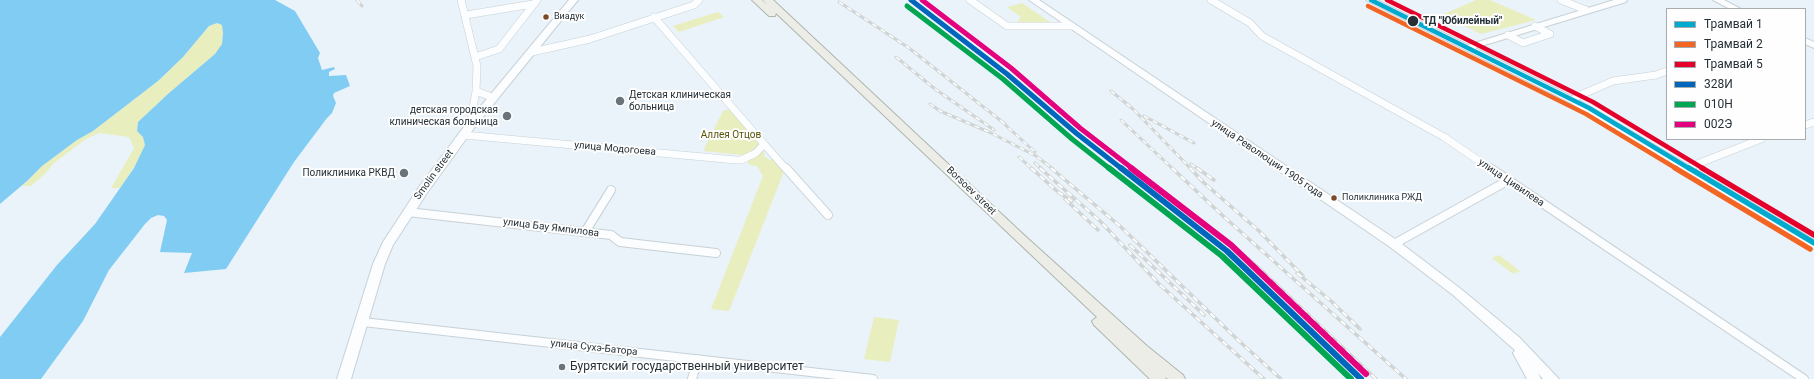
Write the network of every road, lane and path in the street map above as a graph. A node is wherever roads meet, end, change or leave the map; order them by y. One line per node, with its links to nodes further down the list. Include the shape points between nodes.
1 (461, 0): 19 (street)
2 (574, 0): 25 (main road)
3 (578, 0): 25 (main road)
4 (699, 0): 20 (street, via 694,5)
5 (757, 0): 47 (main road, Borsoev street, via 1069,290)
6 (768, 0): 52 (main road, Borsoev street, via 1021,239 1142,350)
7 (970, 0): 21 (street, via 1007,26)
8 (1032, 0): 21 (main road, улица Революции 1905 года)
9 (1211, 0): 35 (street, улица Цивилева, via 1250,23 1262,36 1444,137)
10 (1370, 0): 24 (main road)
11 (1378, 0): 24 (main road)
12 (1561, 0): 18 (street)
13 (1572, 0): 18 (street)
14 (1623, 0): 18 (main road)
15 (1717, 0): 17 (main road)
16 (535, 2): 19 (street); 26 (street, via 499,49)
17 (1735, 8)
18 (1588, 10): 22 (main road)
19 (466, 15): 26 (street)
20 (654, 17): 25 (street, via 590,39); 33 (street)
21 (1071, 26): 41 (main road, улица Революции 1905 года)
22 (1535, 26): 23 (main road); 23 (street, via 1550,34 1523,43)
23 (1508, 35): 24 (main road)
24 (1470, 47): 29 (main road); 42 (main road, via 1593,112)
25 (535, 51): 30 (main road); 31 (main road)
26 (475, 57): 28 (street)
27 (1666, 72): 29 (street, via 1626,78 1601,85)
28 (476, 91): 30 (street); 31 (street)
29 (1576, 97): 34 (main road)
30 (494, 98): 31 (main road)
31 (468, 132): 33 (street, улица Модогоева, via 736,160 756,153); 37 (main road)
32 (1758, 140): 34 (street)
33 (762, 145): 38 (street)
34 (1692, 166): 40 (main road)
35 (1507, 181): 41 (street); 55 (street, улица Цивилева)
36 (611, 190): 39 (street)
37 (410, 212): 39 (street, улица Бау Ямпилова); 44 (main road, via 387,245 374,281)
38 (828, 214)
39 (585, 232): 43 (street, улица Бау Ямпилова, via 611,235 620,242)
40 (1814, 238)
41 (1394, 244): 45 (main road, улица Революции 1905 года, via 1457,292)
42 (1814, 245)
43 (716, 253)
44 (366, 322): 46 (street, улица Сухэ-Батора); 48 (main road); 49 (main road)
45 (1514, 342): 53 (main road, улица Революции 1905 года); 54 (main road, улица Революции 1905 года)
46 (698, 359): 50 (street); 51 (street, улица Сухэ-Батора)
47 (1158, 378)
48 (344, 379)
49 (352, 379)
50 (692, 379)
51 (873, 379)
52 (1178, 379)
53 (1534, 379)
54 (1552, 379)
55 (1804, 379)

